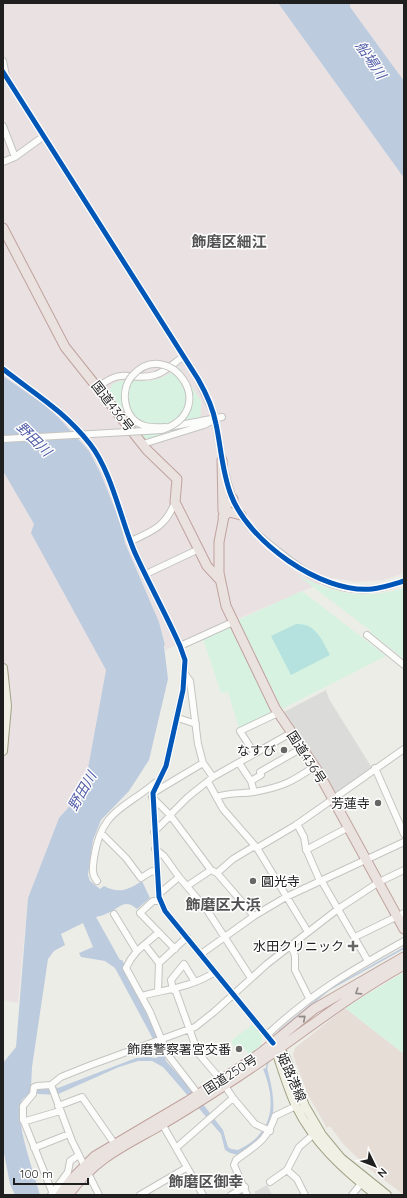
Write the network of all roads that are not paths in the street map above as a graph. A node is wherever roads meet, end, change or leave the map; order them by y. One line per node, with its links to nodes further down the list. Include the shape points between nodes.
1 (3, 61): 2 (street)
2 (4, 74): 4 (street)
3 (3, 126): 5 (street)
4 (44, 136): 5 (street); 8 (street)
5 (14, 157): 6 (street)
6 (3, 162)
7 (3, 228): 10 (highway, 国道436号, via 66,347)
8 (184, 356): 10 (street, via 160,374 122,374); 12 (street, via 204,389)
9 (3, 369): 20 (street, via 55,407 91,446 114,495)
10 (98, 387): 14 (highway, 国道436号)
11 (222, 418): 12 (street)
12 (215, 419): 13 (street, bridge, via 166,427 144,426 139,423 127,411 126,388 130,378 142,368 152,365 166,366 181,375 188,387 188,404 182,417 172,425 162,430); 14 (street, via 204,425); 15 (street)
13 (3, 440)
14 (143, 444): 17 (highway, 国道436号, via 177,479)
15 (222, 460): 16 (street); 19 (highway)
16 (233, 500): 18 (street); 19 (highway, 国道436号, via 226,506)
17 (175, 502): 20 (street, via 170,516 164,523); 21 (highway)
18 (241, 515): 19 (highway, via 229,512); 24 (street, via 261,538 316,579 335,586 372,590)
19 (223, 517): 23 (highway, 国道436号, via 219,549)
20 (131, 541): 22 (street)
21 (199, 549): 22 (street); 23 (highway, via 207,566)
22 (146, 574): 27 (street)
23 (220, 580): 25 (highway, 国道436号, via 224,600)
24 (404, 581)
25 (233, 622): 27 (street); 31 (highway, 国道436号)
26 (367, 636): 28 (street)
27 (180, 646): 30 (street, via 185,660)
28 (404, 665)
29 (3, 668): 37 (main road, via 7,706)
30 (185, 674): 32 (street); 33 (street, via 190,681)
31 (278, 713): 34 (highway, 国道436号); 38 (street, via 240,731)
32 (178, 718): 33 (street); 44 (street, via 166,766)
33 (196, 724): 39 (street)
34 (291, 733): 35 (highway, 国道436号); 38 (street)
35 (302, 748): 41 (highway, 国道436号); 45 (street, via 260,772 261,776)
36 (404, 749): 42 (street)
37 (3, 751)
38 (254, 753): 40 (street)
39 (203, 763): 43 (street); 48 (street)
40 (239, 763): 43 (street); 45 (street)
41 (315, 766): 47 (street, via 285,785); 50 (highway, 国道436号)
42 (375, 768): 50 (street); 56 (street)
43 (213, 777): 46 (street)
44 (158, 780): 48 (street); 54 (street, via 107,819)
45 (251, 781): 47 (street)
46 (208, 782): 49 (street); 51 (street)
47 (254, 792): 49 (street)
48 (153, 795): 51 (street); 55 (street)
49 (217, 797): 58 (street, via 231,819)
50 (333, 799): 52 (street); 53 (highway, 国道436号)
51 (170, 816): 55 (street); 62 (street)
52 (297, 824): 58 (street); 60 (street, via 304,837)
53 (349, 827): 60 (street); 61 (highway, 国道436号)
54 (101, 832): 64 (street, via 141,878 152,871); 68 (street, via 92,870)
55 (154, 832): 59 (street)
56 (404, 834)
57 (404, 842): 61 (street)
58 (257, 848): 65 (street, via 253,847 233,859); 72 (street)
59 (155, 850): 64 (street); 66 (street, via 164,856)
60 (306, 850): 67 (street)
61 (366, 858): 67 (street); 69 (highway, 国道436号)
62 (211, 870): 65 (street); 70 (street)
63 (404, 870): 69 (street)
64 (157, 873): 71 (street)
65 (217, 873): 77 (street)
66 (179, 877): 70 (street); 71 (street)
67 (320, 880): 72 (street); 74 (street)
68 (96, 881)
69 (379, 882): 74 (street); 76 (highway, 国道436号)
70 (187, 886): 82 (street, via 207,910)
71 (159, 894): 73 (street)
72 (286, 897): 77 (street); 79 (street)
73 (160, 901): 80 (street, via 153,901 140,913); 81 (street)
74 (338, 909): 79 (street); 83 (street)
75 (114, 914): 88 (street)
76 (401, 915): 78 (highway, 国道436号); 83 (street)
77 (254, 916): 82 (street)
78 (404, 929)
79 (308, 932): 86 (street)
80 (158, 933): 85 (street); 87 (street)
81 (187, 937): 87 (street); 89 (street)
82 (224, 937): 89 (street); 97 (street)
83 (354, 937): 93 (street)
84 (404, 941): 93 (street)
85 (145, 945): 88 (street); 94 (street)
86 (291, 945): 97 (street); 103 (street, via 295,956 295,970)
87 (175, 949): 94 (street)
88 (136, 950): 92 (street)
89 (201, 954): 96 (street)
90 (404, 957): 107 (highway, 国道250号, one-way to 90, via 314,1009)
91 (122, 958): 92 (street)
92 (130, 959): 102 (street, via 126,968)
93 (368, 961): 103 (street)
94 (159, 963): 100 (street)
95 (404, 966): 107 (highway, 国道250号, one-way to 107, via 339,1005)
96 (215, 972): 98 (street); 101 (street)
97 (251, 978): 101 (street)
98 (195, 982): 99 (street); 99 (street, via 184,964 171,980)
99 (174, 990): 100 (street); 104 (street)
100 (158, 991): 102 (street)
101 (233, 994): 104 (street, via 202,1022); 105 (street)
102 (141, 996): 106 (street)
103 (309, 998): 105 (street)
104 (189, 1029): 106 (street); 108 (street, via 198,1052)
105 (267, 1035): 107 (street)
106 (161, 1039): 109 (street, via 61,1077); 110 (street, via 168,1054)
107 (276, 1048): 108 (highway, 国道250号); 112 (main road, 姫路港線); 126 (main road, 姫路港線, via 285,1056 305,1106 318,1129)
108 (223, 1083): 110 (highway, 国道250号); 111 (street)
109 (51, 1085): 113 (street); 115 (street, via 37,1086 23,1106)
110 (201, 1097): 114 (highway, 国道250号)
111 (233, 1098): 116 (street, via 255,1124); 121 (street)
112 (296, 1106): 116 (street, via 275,1116); 118 (main road, 姫路港線)
113 (59, 1108): 115 (street); 117 (street); 119 (street, via 82,1097)
114 (161, 1121): 119 (highway, 国道250号); 121 (street); 124 (highway, 国道250号)
115 (25, 1123): 120 (street)
116 (270, 1131): 128 (street, via 264,1140 236,1160 234,1165)
117 (69, 1134): 120 (street); 122 (street)
118 (314, 1134): 125 (street, via 299,1147); 126 (main road, 姫路港線, via 340,1166)
119 (114, 1143): 124 (highway, 国道250号)
120 (34, 1148): 129 (street)
121 (176, 1148): 123 (street)
122 (79, 1155): 124 (street); 129 (street, via 70,1161 68,1172)
123 (186, 1168): 132 (street); 133 (street)
124 (85, 1169): 129 (highway, 国道250号); 130 (highway, 国道250号); 131 (street)
125 (287, 1170): 127 (street); 136 (street, via 297,1179)
126 (363, 1181): 137 (street); 138 (main road, 姫路港線); 139 (main road, 姫路港線)
127 (270, 1182)
128 (245, 1187): 134 (street); 135 (street)
129 (54, 1194)
130 (68, 1195)
131 (99, 1195)
132 (140, 1195)
133 (203, 1195)
134 (231, 1195)
135 (247, 1195)
136 (305, 1195)
137 (352, 1195)
138 (376, 1195)
139 (387, 1195)

